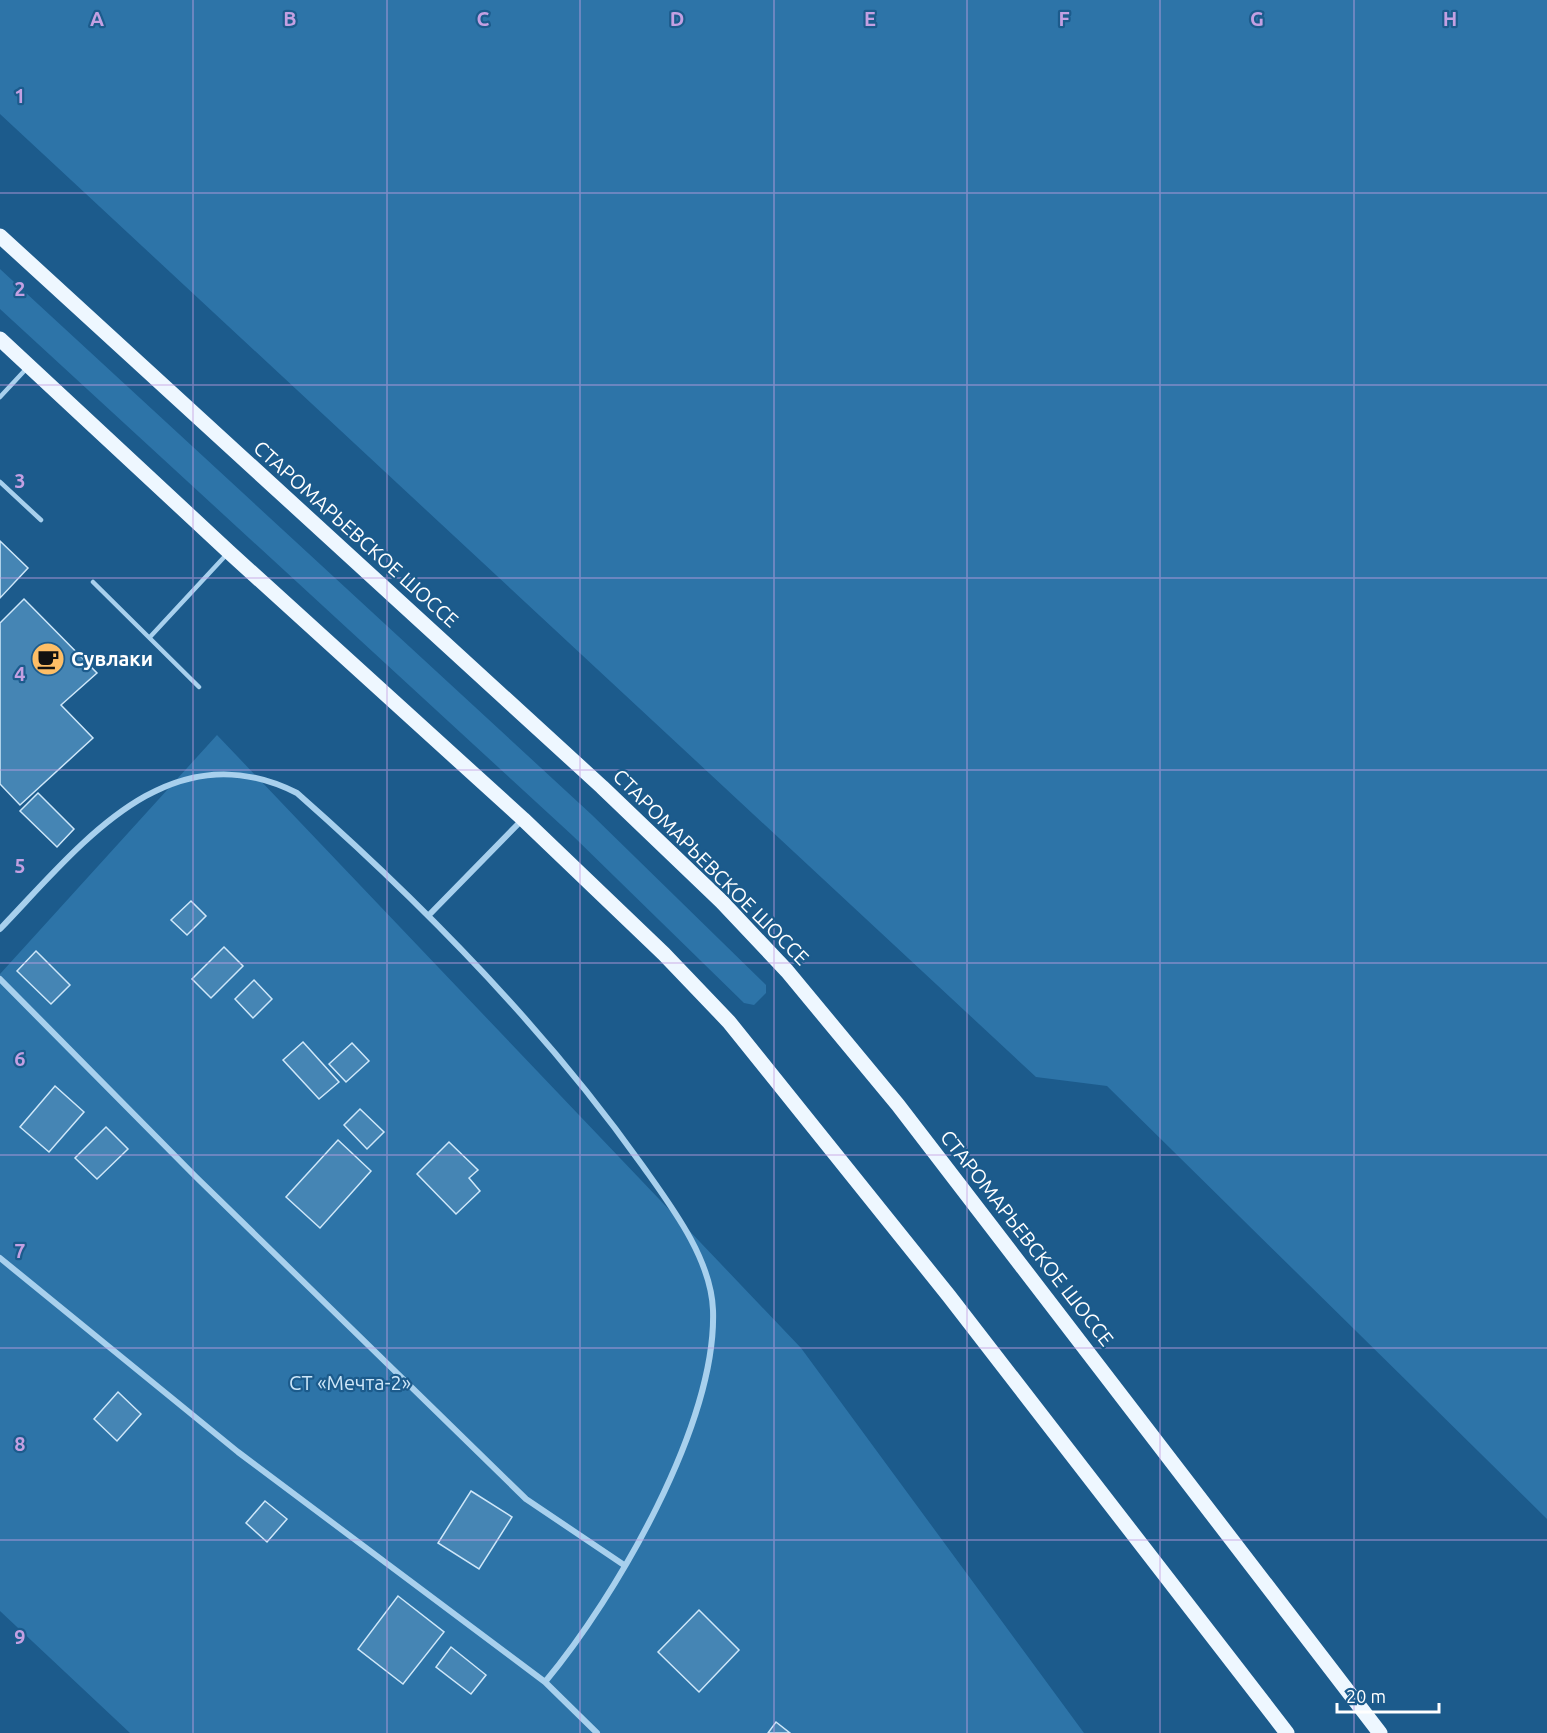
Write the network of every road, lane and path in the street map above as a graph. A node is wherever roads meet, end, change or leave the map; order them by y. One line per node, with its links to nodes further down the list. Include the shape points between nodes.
1 (0, 236): 20 (main road, СТАРОМАРЬЕВСКОЕ ШОССЕ, via 602,788 722,902 787,971 898,1105)
2 (0, 339): 3 (main road)
3 (29, 366): 4 (lane); 7 (main road)
4 (0, 397)
5 (0, 482): 6 (lane)
6 (42, 520)
7 (229, 552): 9 (lane); 11 (main road)
8 (93, 582): 9 (lane)
9 (150, 637): 10 (lane)
10 (199, 687)
11 (523, 819): 12 (street); 19 (main road, via 729,1022 956,1304)
12 (429, 915): 13 (street, via 297,793 274,781 212,774 178,780 151,791 110,819); 16 (street, via 604,1111 663,1194 708,1280 713,1310 707,1378 654,1514)
13 (0, 929)
14 (1, 982): 16 (street, via 526,1499)
15 (0, 1258): 17 (street, via 238,1452)
16 (624, 1565): 17 (street, via 577,1643)
17 (545, 1682): 18 (street)
18 (597, 1733)
19 (1287, 1733)
20 (1380, 1733)

